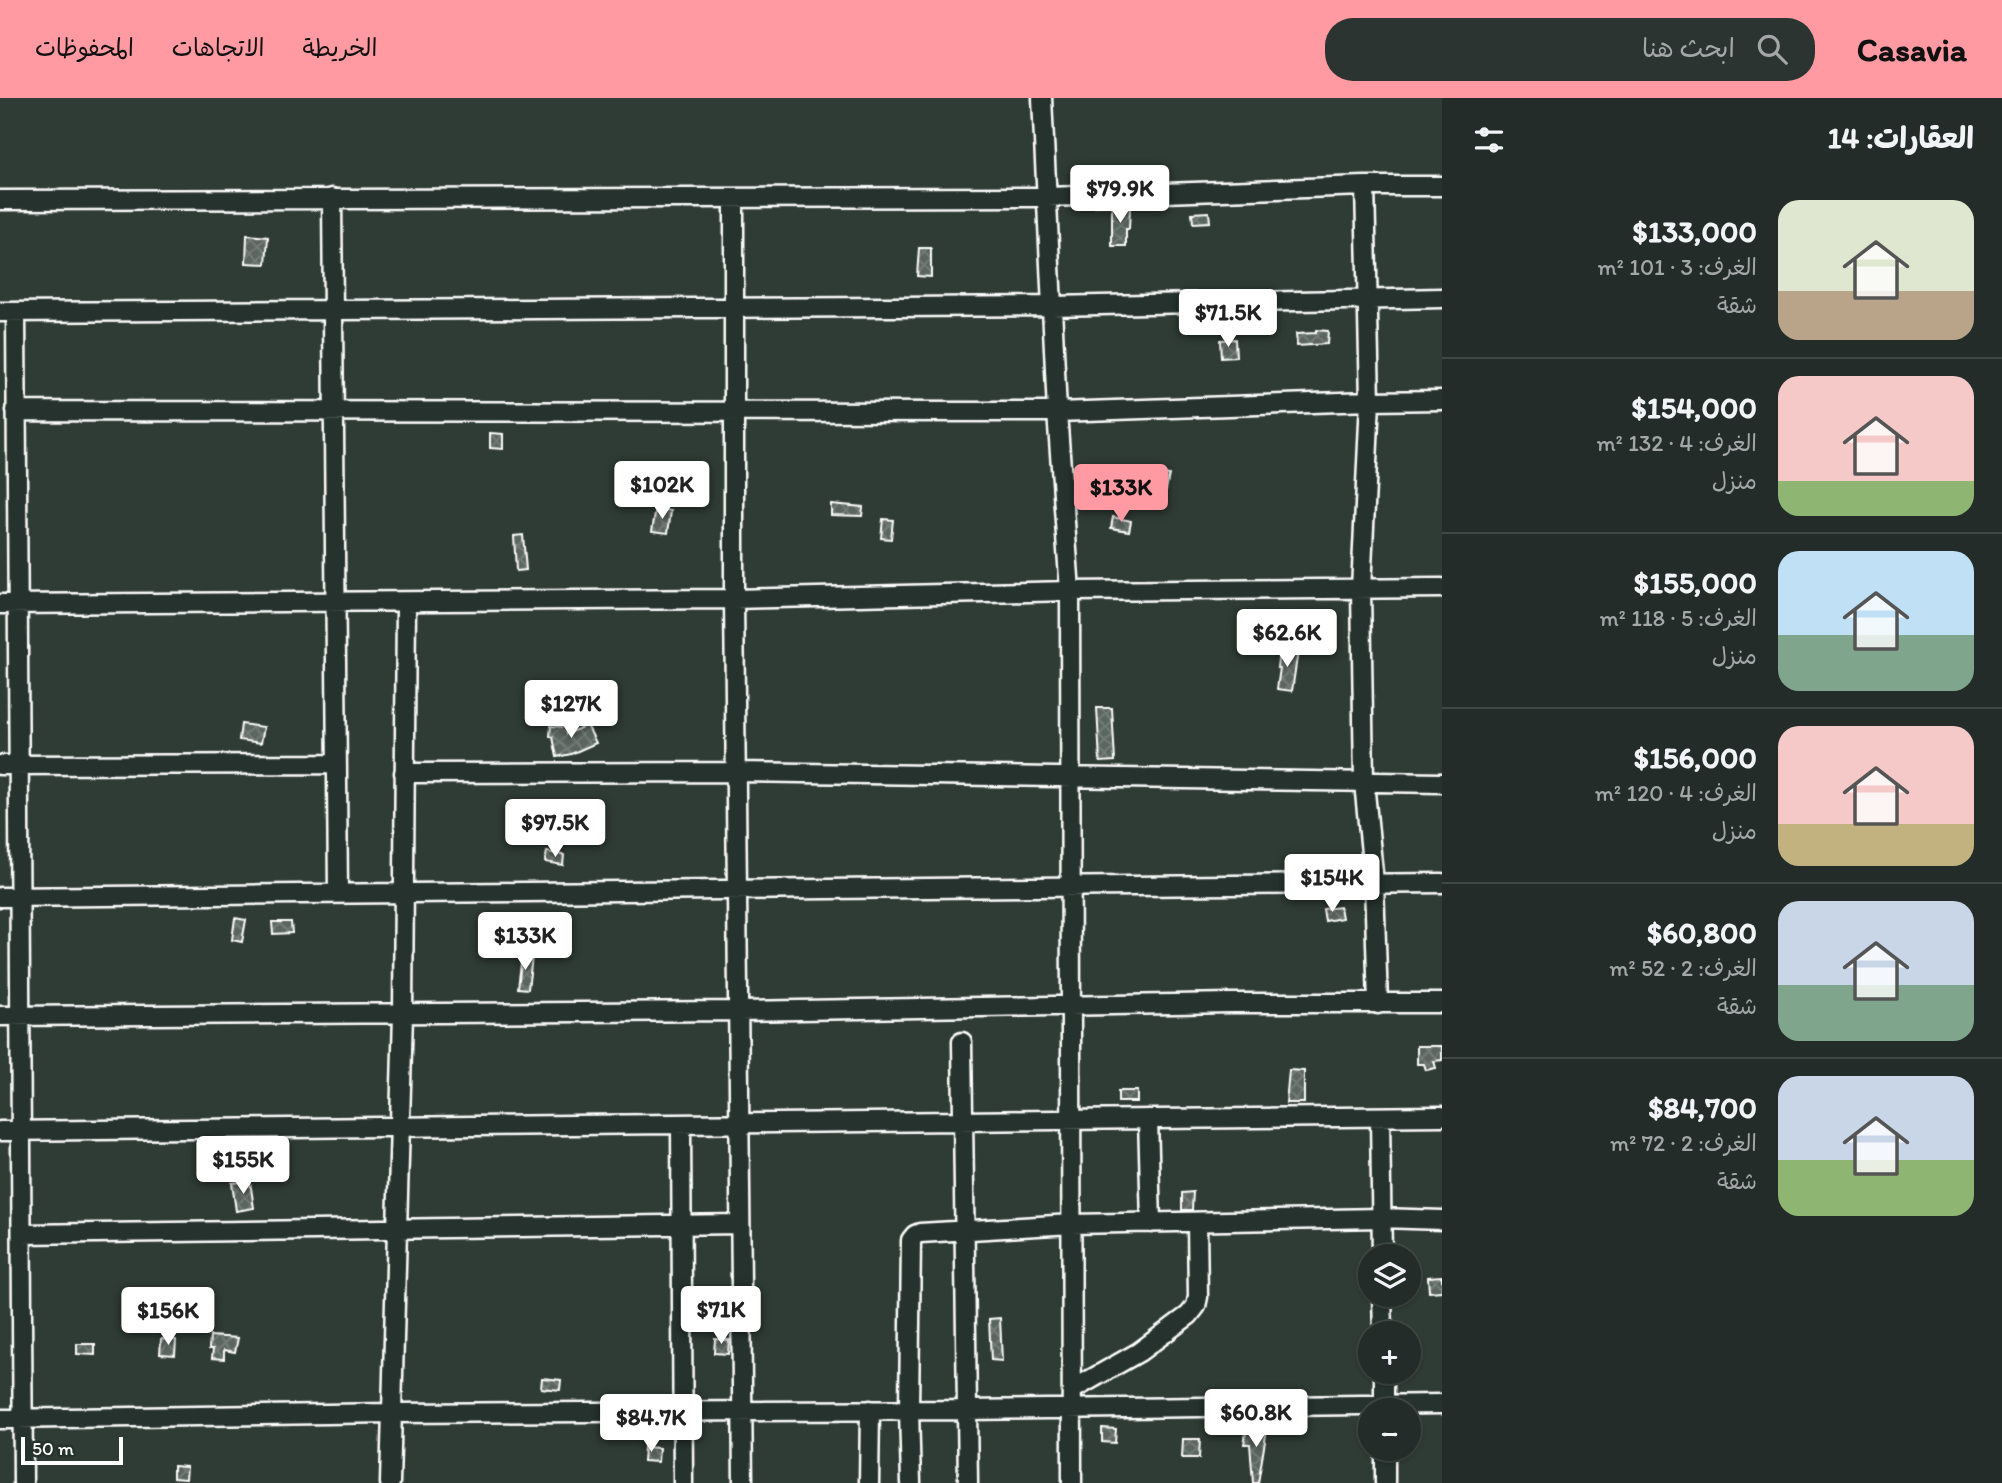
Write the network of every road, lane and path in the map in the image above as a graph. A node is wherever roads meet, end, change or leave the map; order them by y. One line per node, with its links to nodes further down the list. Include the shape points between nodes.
1 (1042, 98): 4 (street)
2 (1365, 186): 3 (street); 4 (street); 8 (street)
3 (1442, 186)
4 (1048, 197): 6 (street); 10 (street)
5 (332, 198): 6 (street); 7 (street); 12 (street)
6 (734, 198): 11 (street)
7 (0, 200)
8 (1368, 298): 9 (street); 10 (street); 15 (street)
9 (1442, 298)
10 (1052, 306): 11 (street); 19 (street)
11 (734, 308): 12 (street); 18 (street)
12 (334, 310): 13 (street); 17 (street)
13 (8, 312): 16 (street)
14 (1442, 400): 15 (street)
15 (1370, 401): 19 (street); 21 (street)
16 (16, 411): 17 (street); 26 (street)
17 (334, 411): 18 (street); 24 (street)
18 (734, 411): 19 (street); 23 (street)
19 (1057, 412): 22 (street)
20 (1442, 588): 21 (street)
21 (1361, 589): 22 (street); 32 (street)
22 (1070, 591): 23 (street); 31 (street)
23 (734, 599): 25 (street); 29 (street)
24 (336, 602): 25 (street); 26 (street); 28 (street)
25 (406, 602): 30 (street)
26 (9, 604): 27 (street)
27 (9, 765): 28 (street); 41 (street)
28 (336, 765): 38 (street)
29 (736, 772): 30 (street); 31 (street); 37 (street)
30 (404, 773): 39 (street)
31 (1070, 778): 32 (street); 36 (street)
32 (1364, 782): 33 (street); 34 (street)
33 (1442, 783)
34 (1374, 883): 35 (street); 36 (street); 43 (street)
35 (1442, 883)
36 (1072, 885): 37 (street); 44 (street)
37 (738, 891): 39 (street); 45 (street)
38 (338, 893): 39 (street); 41 (street)
39 (404, 894): 46 (street)
40 (0, 897): 41 (street)
41 (19, 897): 47 (street)
42 (1442, 1003): 43 (street)
43 (1378, 1004): 44 (street)
44 (1072, 1007): 45 (street); 53 (street)
45 (739, 1011): 46 (street); 55 (street)
46 (403, 1014): 47 (street); 57 (street)
47 (20, 1015): 48 (street); 59 (street)
48 (0, 1016)
49 (962, 1042): 54 (street)
50 (1442, 1116): 51 (street)
51 (1380, 1117): 52 (street); 60 (street)
52 (1148, 1119): 53 (street); 63 (street)
53 (1072, 1120): 54 (street); 66 (street)
54 (964, 1122): 55 (street); 68 (street)
55 (740, 1123): 56 (street); 65 (street)
56 (681, 1124): 57 (street); 64 (street)
57 (400, 1127): 59 (street); 67 (street)
58 (0, 1131): 59 (street)
59 (21, 1131): 69 (street)
60 (1381, 1218): 61 (street); 62 (street); 70 (street)
61 (1442, 1220)
62 (1197, 1222): 63 (street); 71 (street, via 1196,1306)
63 (1151, 1223): 66 (street)
64 (682, 1224): 65 (street); 67 (street); 78 (street)
65 (740, 1224): 79 (street)
66 (1072, 1224): 68 (street); 71 (street)
67 (398, 1228): 69 (street); 80 (street)
68 (965, 1229): 76 (street, via 920,1233 911,1240); 77 (street)
69 (22, 1234): 82 (street)
70 (1382, 1244)
71 (1072, 1399): 74 (street); 77 (street); 91 (street)
72 (1442, 1404): 73 (street)
73 (1421, 1405)
74 (1358, 1407)
75 (870, 1410): 76 (street); 79 (street); 88 (street)
76 (909, 1410): 77 (street); 89 (street)
77 (966, 1410): 90 (street)
78 (683, 1412): 79 (street); 80 (street); 86 (street)
79 (743, 1412): 87 (street)
80 (391, 1413): 82 (street); 85 (street)
81 (0, 1419): 82 (street)
82 (23, 1419): 84 (street)
83 (1385, 1461): 92 (street)
84 (23, 1483)
85 (390, 1483)
86 (683, 1483)
87 (743, 1483)
88 (869, 1483)
89 (911, 1483)
90 (968, 1483)
91 (1072, 1483)
92 (1385, 1483)

